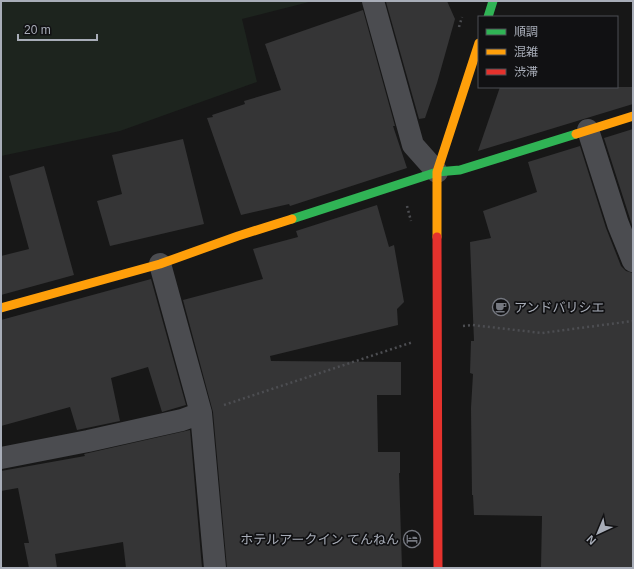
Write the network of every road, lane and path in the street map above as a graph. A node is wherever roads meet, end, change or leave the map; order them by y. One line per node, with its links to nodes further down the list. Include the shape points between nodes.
1 (373, 1): 7 (street, via 413,145)
2 (493, 1): 3 (street)
3 (488, 16)
4 (478, 46): 7 (street)
5 (633, 116): 6 (street)
6 (588, 130): 7 (street, via 460,170); 8 (street, via 618,224)
7 (437, 172): 9 (street); 12 (street)
8 (633, 261)
9 (160, 264): 10 (street); 13 (street)
10 (1, 308)
11 (633, 321): 12 (path, via 542,333 472,325)
12 (438, 330): 13 (path, via 411,343); 16 (street)
13 (201, 413): 14 (street, via 182,420); 15 (street)
14 (1, 458)
15 (215, 568)
16 (438, 568)

